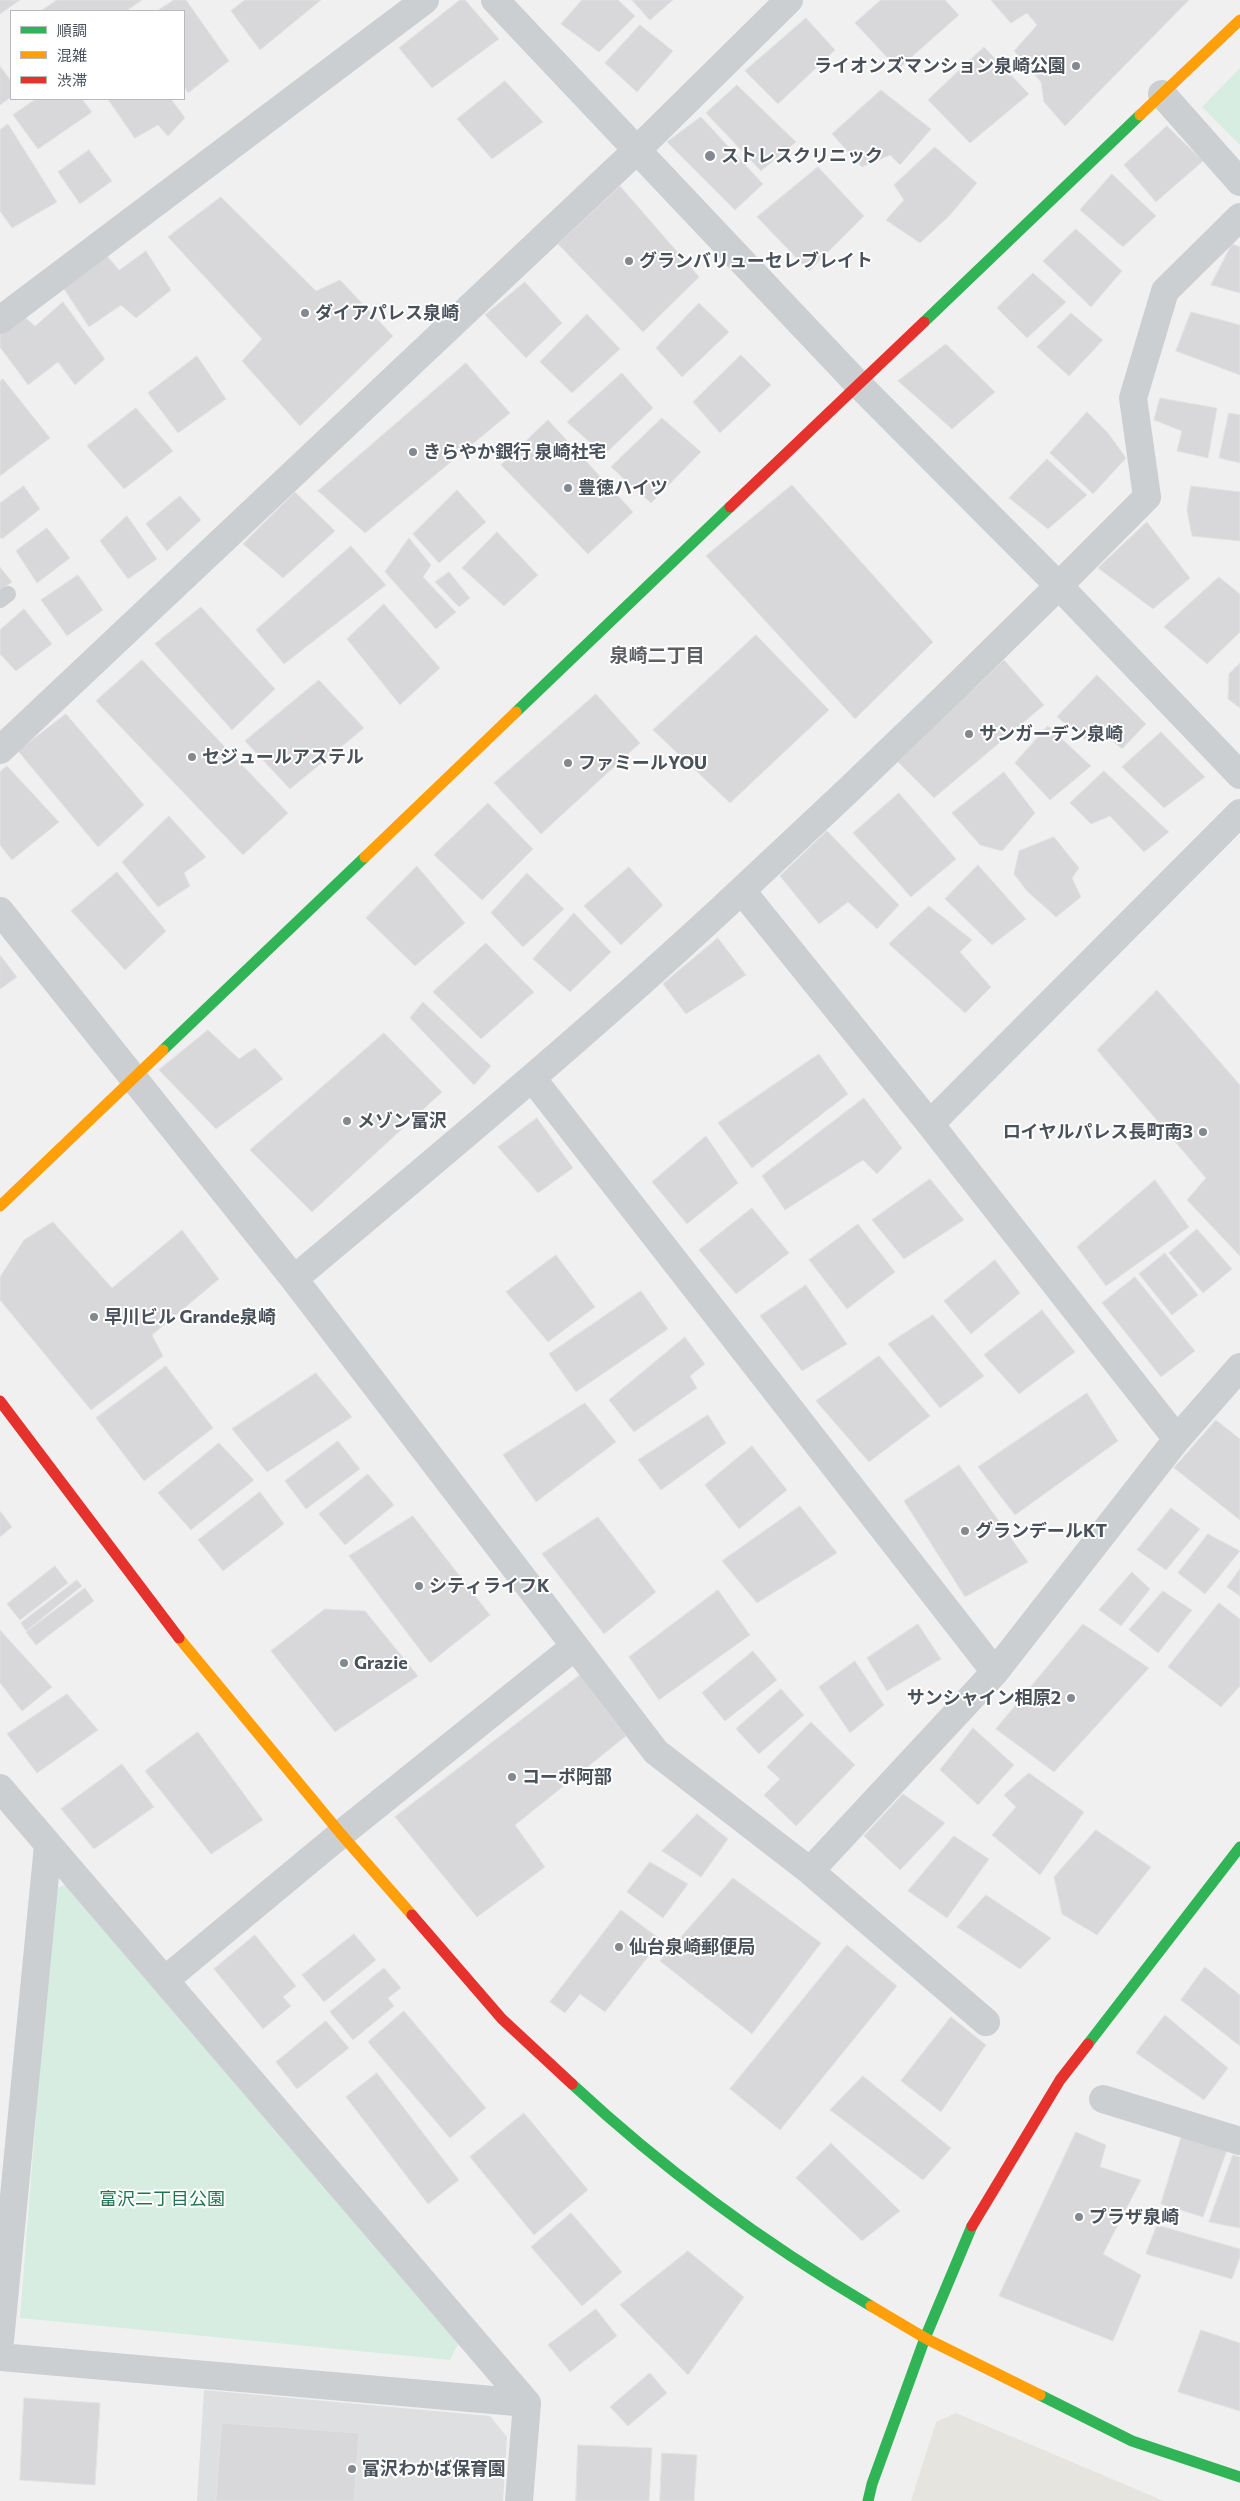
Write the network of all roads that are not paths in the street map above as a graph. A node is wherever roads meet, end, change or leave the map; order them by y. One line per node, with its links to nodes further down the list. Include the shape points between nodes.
1 (425, 0): 9 (street)
2 (495, 0): 6 (street)
3 (789, 0): 6 (street)
4 (1240, 20): 5 (street)
5 (1162, 94): 7 (street); 10 (street)
6 (638, 149): 10 (street); 12 (street)
7 (1240, 182)
8 (1240, 217): 11 (street, via 1165,291 1134,398 1147,497)
9 (0, 320)
10 (858, 384): 11 (street); 17 (street)
11 (1059, 586): 13 (street); 15 (street)
12 (0, 750)
13 (1240, 775)
14 (1240, 812): 19 (street)
15 (742, 891): 18 (street); 19 (street)
16 (0, 912): 17 (street)
17 (134, 1078): 20 (street); 21 (street)
18 (532, 1078): 21 (street); 26 (street)
19 (930, 1124): 24 (street)
20 (0, 1206)
21 (294, 1279): 25 (street)
22 (1240, 1366): 24 (street)
23 (0, 1401): 28 (street, via 154,1608)
24 (1177, 1439): 26 (street)
25 (574, 1647): 28 (street); 31 (street, via 656,1752)
26 (995, 1672): 31 (street)
27 (0, 1788): 29 (street)
28 (341, 1834): 32 (street); 36 (street, via 502,2019 615,2124 815,2273)
29 (48, 1845): 32 (street); 37 (street)
30 (1240, 1847): 36 (street, via 1060,2080 972,2223)
31 (810, 1871): 33 (street)
32 (166, 1980): 39 (street)
33 (986, 2022)
34 (1103, 2098): 35 (street)
35 (1240, 2141)
36 (925, 2338): 40 (street, via 1132,2441); 42 (street)
37 (0, 2341)
38 (0, 2357): 39 (street)
39 (527, 2403): 41 (street)
40 (1240, 2477)
41 (519, 2501)
42 (868, 2501)

